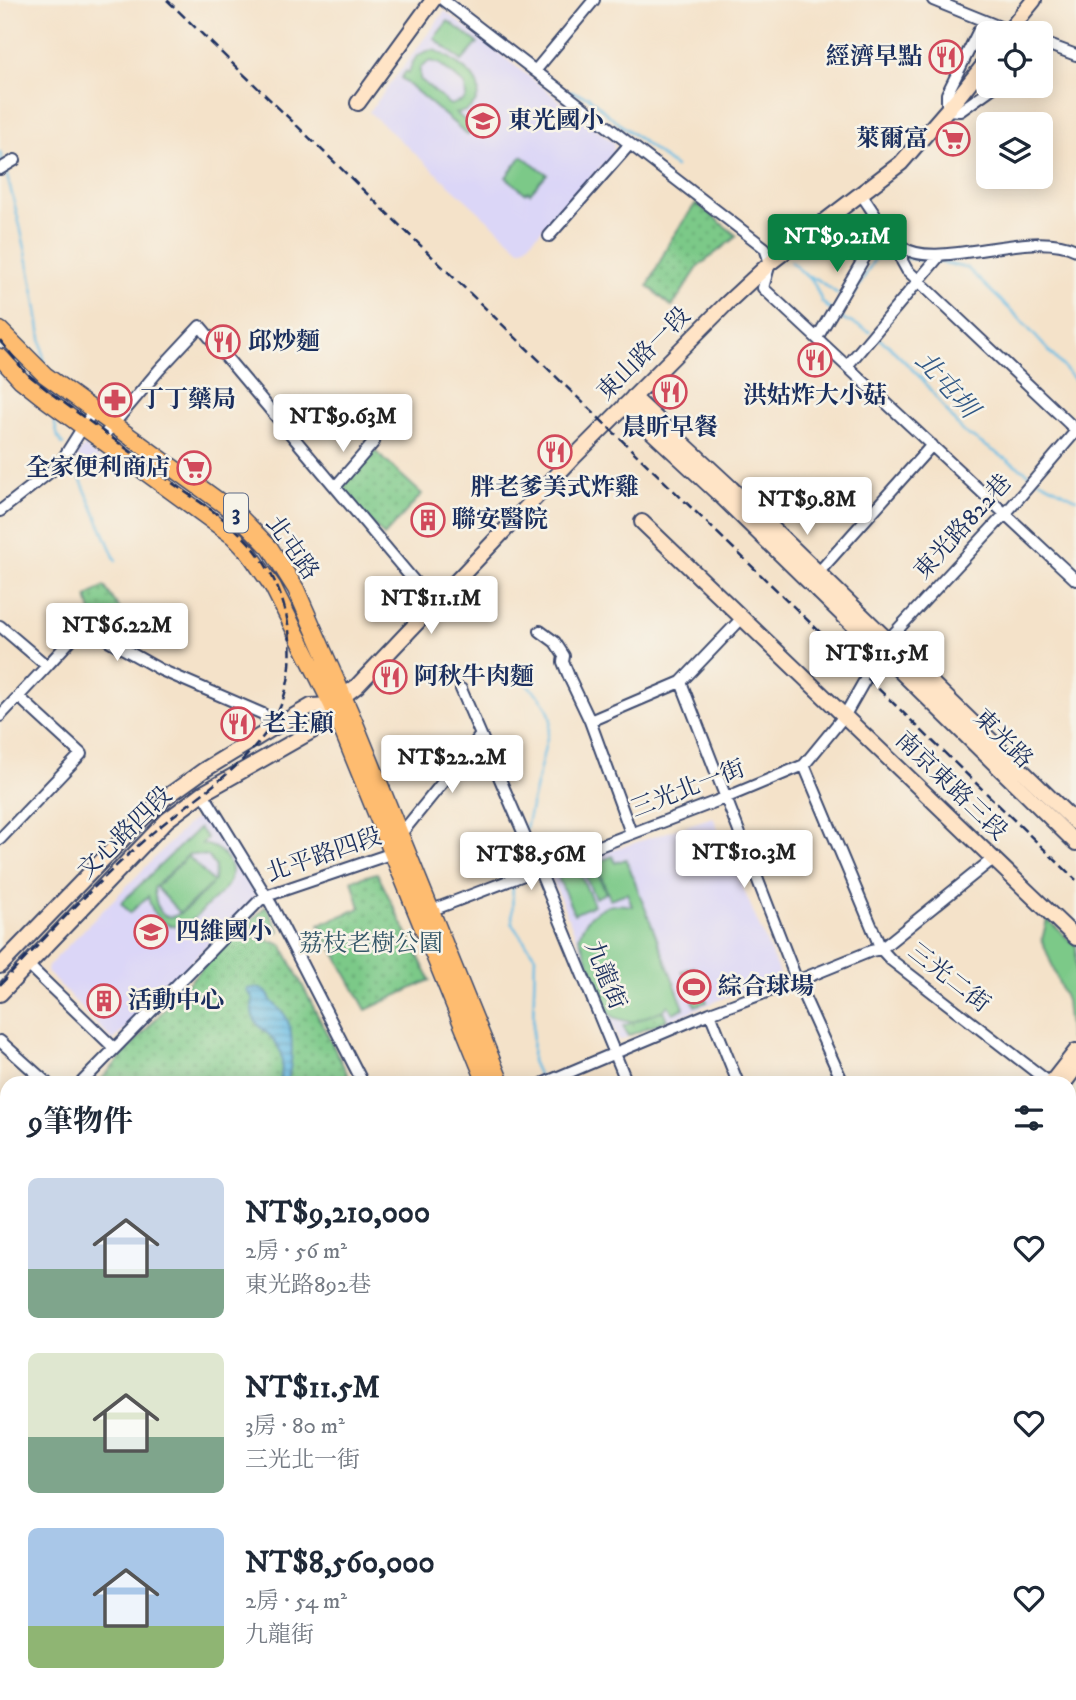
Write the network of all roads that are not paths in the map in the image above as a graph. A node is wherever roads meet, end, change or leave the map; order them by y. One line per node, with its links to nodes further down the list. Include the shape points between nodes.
1 (433, 0): 14 (street)
2 (443, 0): 11 (street)
3 (594, 0): 11 (street)
4 (933, 0): 6 (street)
5 (1034, 0): 7 (street)
6 (982, 21)
7 (1018, 21)
8 (976, 38): 15 (street, via 947,94)
9 (1053, 49): 10 (street)
10 (1076, 55)
11 (535, 71): 16 (street)
12 (976, 74): 15 (street, 東山路一段)
13 (978, 98): 15 (street, via 960,111)
14 (358, 103)
15 (947, 110): 17 (street, 東山路一段, via 901,163)
16 (630, 144): 19 (street); 23 (street, via 765,248)
17 (862, 194): 18 (street); 23 (street, 東山路一段)
18 (883, 226): 20 (street); 26 (street)
19 (549, 236)
20 (902, 247): 22 (street); 24 (street, via 902,261)
21 (1076, 250): 22 (street, via 1055,244 1005,245)
22 (940, 256): 24 (street)
23 (770, 263): 26 (street, via 763,288); 29 (street, 東山路一段)
24 (919, 282): 28 (street); 33 (street)
25 (0, 330): 30 (main road, 北屯路 / 3, via 45,375)
26 (817, 338): 28 (street)
27 (0, 357): 32 (main road, 北屯路 / 3, via 45,400)
28 (847, 366): 36 (street)
29 (629, 402): 41 (street, 東光路, via 711,469); 43 (street, 東山路一段); 47 (street, 東光路, via 722,497)
30 (93, 411): 31 (main road, 北屯路 / 3); 32 (street)
31 (112, 425): 34 (street); 37 (street, via 200,326); 52 (main road, 北屯路 / 3, via 217,499 270,548 296,589)
32 (83, 427): 34 (main road, 北屯路 / 3); 38 (street, via 58,465)
33 (1076, 430): 39 (street, 東光路822巷)
34 (100, 440): 52 (main road, 北屯路 / 3, via 233,536 249,553)
35 (374, 442): 37 (street)
36 (932, 445): 39 (street); 41 (street)
37 (336, 486): 43 (street)
38 (0, 511)
39 (1006, 513): 42 (street); 47 (street, 東光路822巷)
40 (642, 522): 44 (street, 南京東路三段)
41 (818, 573): 47 (street, 東光路)
42 (1076, 580)
43 (435, 606): 52 (street, 東山路一段)
44 (743, 617): 49 (street); 53 (street, 南京東路三段)
45 (0, 626): 48 (street)
46 (540, 631): 55 (street, via 564,656)
47 (883, 646): 53 (street, 三光北一街); 61 (street, 東光路); 64 (street, 東光路)
48 (47, 666): 51 (street); 56 (street, via 79,631 88,629 162,670 263,714)
49 (681, 682): 55 (street); 60 (street)
50 (461, 690): 57 (street, 九龍街)
51 (19, 696): 54 (street); 63 (street, via 80,754)
52 (338, 701): 56 (street, 文心路四段, via 311,706); 59 (street, 文心路四段, via 321,726); 65 (main road, 北屯路 / 3)
53 (845, 715): 58 (street, 三光北一街); 66 (street, 南京東路三段)
54 (0, 716)
55 (590, 722): 62 (street)
56 (273, 728): 73 (street, 文心路四段, via 165,798)
57 (481, 735): 65 (street); 67 (street, 九龍街)
58 (804, 765): 60 (street, 三光北一街); 71 (street, 三光二街)
59 (203, 793): 68 (street); 72 (street, 文心路四段, via 158,828)
60 (725, 798): 62 (street, 三光北一街); 74 (street)
61 (1076, 823)
62 (631, 833): 67 (street, 三光北一街)
63 (0, 839)
64 (1076, 843)
65 (399, 846): 68 (street, 北平路四段); 69 (main road, 北屯路 / 3)
66 (994, 858): 70 (street, 南京東路三段); 71 (street)
67 (539, 869): 69 (street, 三光北一街); 80 (street, 九龍街)
68 (266, 896): 78 (street, 北平路四段); 83 (street)
69 (424, 913): 84 (main road, 北屯路 / 3); 85 (main road, 北屯路 / 3)
70 (1076, 938)
71 (881, 949): 74 (street); 90 (street, 三光二街)
72 (28, 965): 75 (street, 文心路四段); 78 (street)
73 (0, 966)
74 (797, 981): 76 (street); 89 (street)
75 (0, 993)
76 (710, 1013): 80 (street); 88 (street)
77 (0, 1041): 81 (street)
78 (114, 1048): 82 (street, 北平路四段)
79 (1076, 1051): 91 (street)
80 (615, 1054): 86 (street); 87 (street, 九龍街)
81 (39, 1076)
82 (88, 1076)
83 (359, 1076)
84 (483, 1076)
85 (498, 1076)
86 (561, 1076)
87 (624, 1076)
88 (735, 1076)
89 (840, 1076)
90 (1041, 1076)
91 (1056, 1076)

